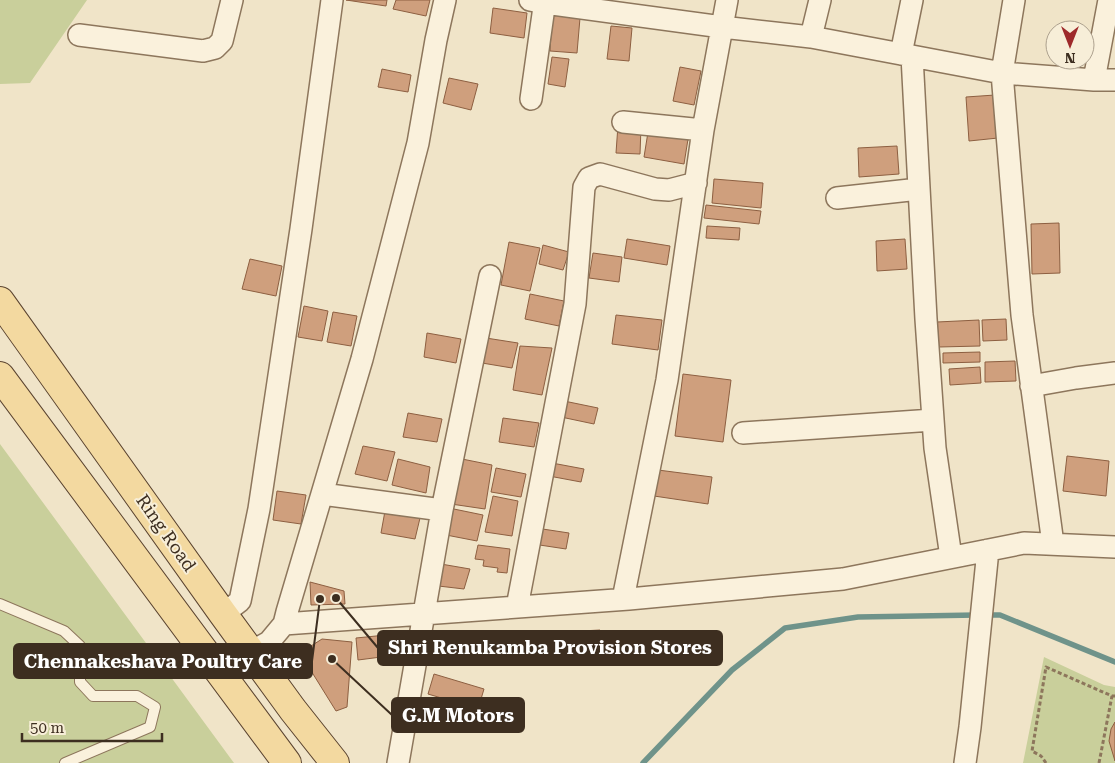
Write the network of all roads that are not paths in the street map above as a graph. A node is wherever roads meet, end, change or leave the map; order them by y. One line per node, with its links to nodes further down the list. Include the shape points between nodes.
1 (232, 0): 11 (street, via 222,41 215,48 202,50)
2 (332, 0): 38 (street, via 259,509 240,602)
3 (445, 0): 29 (street, via 418,143 362,359)
4 (727, 0): 10 (street)
5 (820, 0): 12 (street)
6 (912, 0): 13 (street)
7 (1014, 0): 14 (street)
8 (1109, 0): 15 (street)
9 (540, 1): 10 (street); 16 (street)
10 (722, 27): 12 (street); 18 (street)
11 (79, 35)
12 (811, 36): 13 (street)
13 (906, 55): 14 (street); 20 (street)
14 (1002, 73): 15 (street); 26 (street, via 1022,315)
15 (1105, 80)
16 (531, 99)
17 (623, 122): 18 (street)
18 (703, 130): 19 (street)
19 (696, 183): 35 (street, via 667,380); 37 (street, via 669,190 655,189 600,174 589,178 584,188 575,304)
20 (919, 189): 21 (street); 27 (street)
21 (837, 198)
22 (490, 276): 30 (street)
23 (0, 301): 38 (main road, Ring Road)
24 (1115, 373): 26 (street)
25 (0, 376): 43 (main road)
26 (1032, 386): 31 (street)
27 (933, 420): 28 (street); 34 (street)
28 (743, 432)
29 (322, 494): 30 (street); 40 (street)
30 (442, 510): 39 (street)
31 (1053, 544): 32 (street); 33 (street, via 1024,543)
32 (1115, 547)
33 (988, 550): 34 (street); 46 (street)
34 (951, 557): 35 (street, via 843,579)
35 (623, 599): 37 (street)
36 (0, 604): 42 (lane, via 64,631 80,646 80,682 93,696 137,696 155,707 150,727)
37 (517, 607): 39 (street)
38 (223, 614): 41 (main road, Ring Road)
39 (424, 614): 40 (street); 45 (street)
40 (284, 624): 41 (street, via 269,642)
41 (251, 652): 44 (main road, Ring Road)
42 (65, 763)
43 (286, 763)
44 (335, 763)
45 (398, 763)
46 (964, 763)

